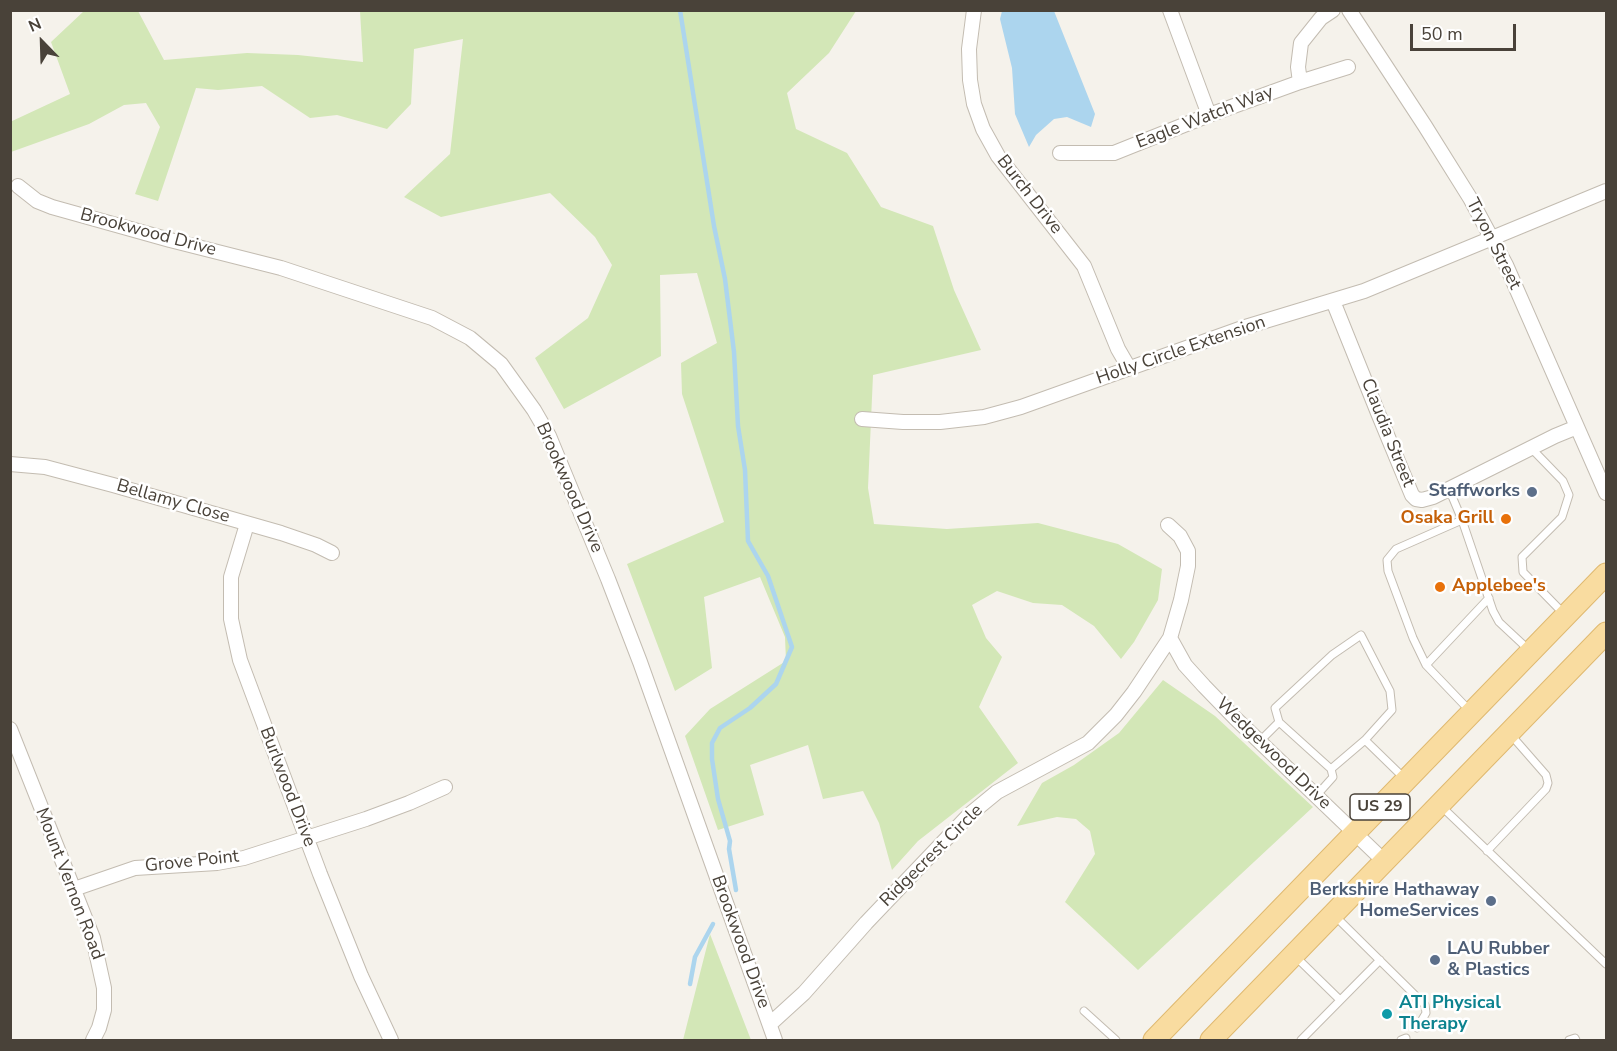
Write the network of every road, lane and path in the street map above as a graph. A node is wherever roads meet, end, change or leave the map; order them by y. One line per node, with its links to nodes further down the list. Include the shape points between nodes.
1 (974, 10): 13 (street, Burch Drive, via 970,80 983,129 998,156 1084,266)
2 (1170, 10): 7 (street)
3 (1333, 10): 6 (street, via 1321,18 1301,43)
4 (1349, 10): 11 (street, Tryon Street, via 1431,135)
5 (1348, 67): 6 (street, Eagle Watch Way)
6 (1300, 82): 7 (street, Eagle Watch Way)
7 (1209, 115): 8 (street, Eagle Watch Way, via 1114,153)
8 (1060, 153)
9 (18, 186): 53 (street, Brookwood Drive, via 52,207 281,268 432,318 470,338 501,364 549,436 573,492 640,662)
10 (1606, 192): 11 (street, Holly Circle Extension)
11 (1492, 239): 12 (street, Holly Circle Extension); 15 (street, Tryon Street)
12 (1334, 301): 13 (street, Holly Circle Extension); 18 (street, Claudia Street, via 1412,495 1422,501)
13 (1129, 368): 14 (street, Holly Circle Extension, via 984,417 940,422)
14 (862, 419)
15 (1577, 427): 16 (street, Claudia Street); 19 (street, Tryon Street)
16 (1531, 448): 18 (street, Claudia Street); 26 (lane, via 1563,481 1569,495 1562,517 1522,557 1522,572)
17 (10, 464): 21 (street, Bellamy Close, via 45,467)
18 (1449, 489): 20 (lane)
19 (1606, 492)
20 (1462, 520): 25 (lane); 30 (lane, via 1396,549 1387,560)
21 (247, 524): 23 (street, Bellamy Close); 43 (street, Burlwood Drive, via 231,577 234,635 247,685)
22 (1168, 525): 28 (street, Ridgecrest Circle, via 1188,551 1181,600)
23 (332, 553)
24 (1606, 574): 26 (main road, US 29)
25 (1489, 598): 29 (lane, via 1499,622); 30 (lane)
26 (1566, 615): 29 (main road, US 29)
27 (1606, 633): 34 (main road, US 29)
28 (1170, 638): 36 (street, Wedgewood Drive, via 1185,665); 53 (street, Ridgecrest Circle, via 1101,732 1088,743 997,792 969,815 804,993)
29 (1531, 652): 31 (main road, US 29)
30 (1426, 665): 31 (lane)
31 (1472, 712): 38 (main road, US 29)
32 (1279, 722): 35 (lane, via 1275,708 1332,655 1361,635 1390,691 1392,710); 36 (lane); 37 (lane)
33 (10, 729): 46 (street, Mount Vernon Road)
34 (1510, 733): 41 (main road, US 29); 44 (lane, via 1546,775 1548,783)
35 (1365, 740): 37 (lane); 38 (lane)
36 (1260, 742): 40 (street, Wedgewood Drive)
37 (1331, 769): 40 (lane, via 1333,777)
38 (1406, 780): 42 (main road, US 29)
39 (445, 787): 43 (street, Grove Point)
40 (1316, 796): 42 (street, Wedgewood Drive)
41 (1440, 805): 44 (lane); 45 (main road, US 29)
42 (1355, 833): 45 (street, Wedgewood Drive); 59 (main road, US 29)
43 (307, 837): 46 (street, Grove Point, via 273,850 217,863 135,868); 56 (street, Burlwood Drive)
44 (1487, 851): 50 (lane)
45 (1385, 862): 47 (main road, US 29)
46 (74, 889): 55 (street, Mount Vernon Road, via 93,938 104,987 104,1010)
47 (1333, 914): 48 (main road, US 29); 49 (lane)
48 (1294, 955): 51 (lane); 60 (main road, US 29)
49 (1380, 960): 51 (lane); 54 (lane, via 1425,1005 1426,1013)
50 (1606, 964)
51 (1340, 1000): 61 (lane)
52 (1084, 1011): 58 (lane)
53 (770, 1024): 57 (street, Brookwood Drive)
54 (1417, 1028)
55 (93, 1041)
56 (391, 1041)
57 (775, 1041)
58 (1116, 1041)
59 (1154, 1041)
60 (1211, 1041)
61 (1301, 1041)

